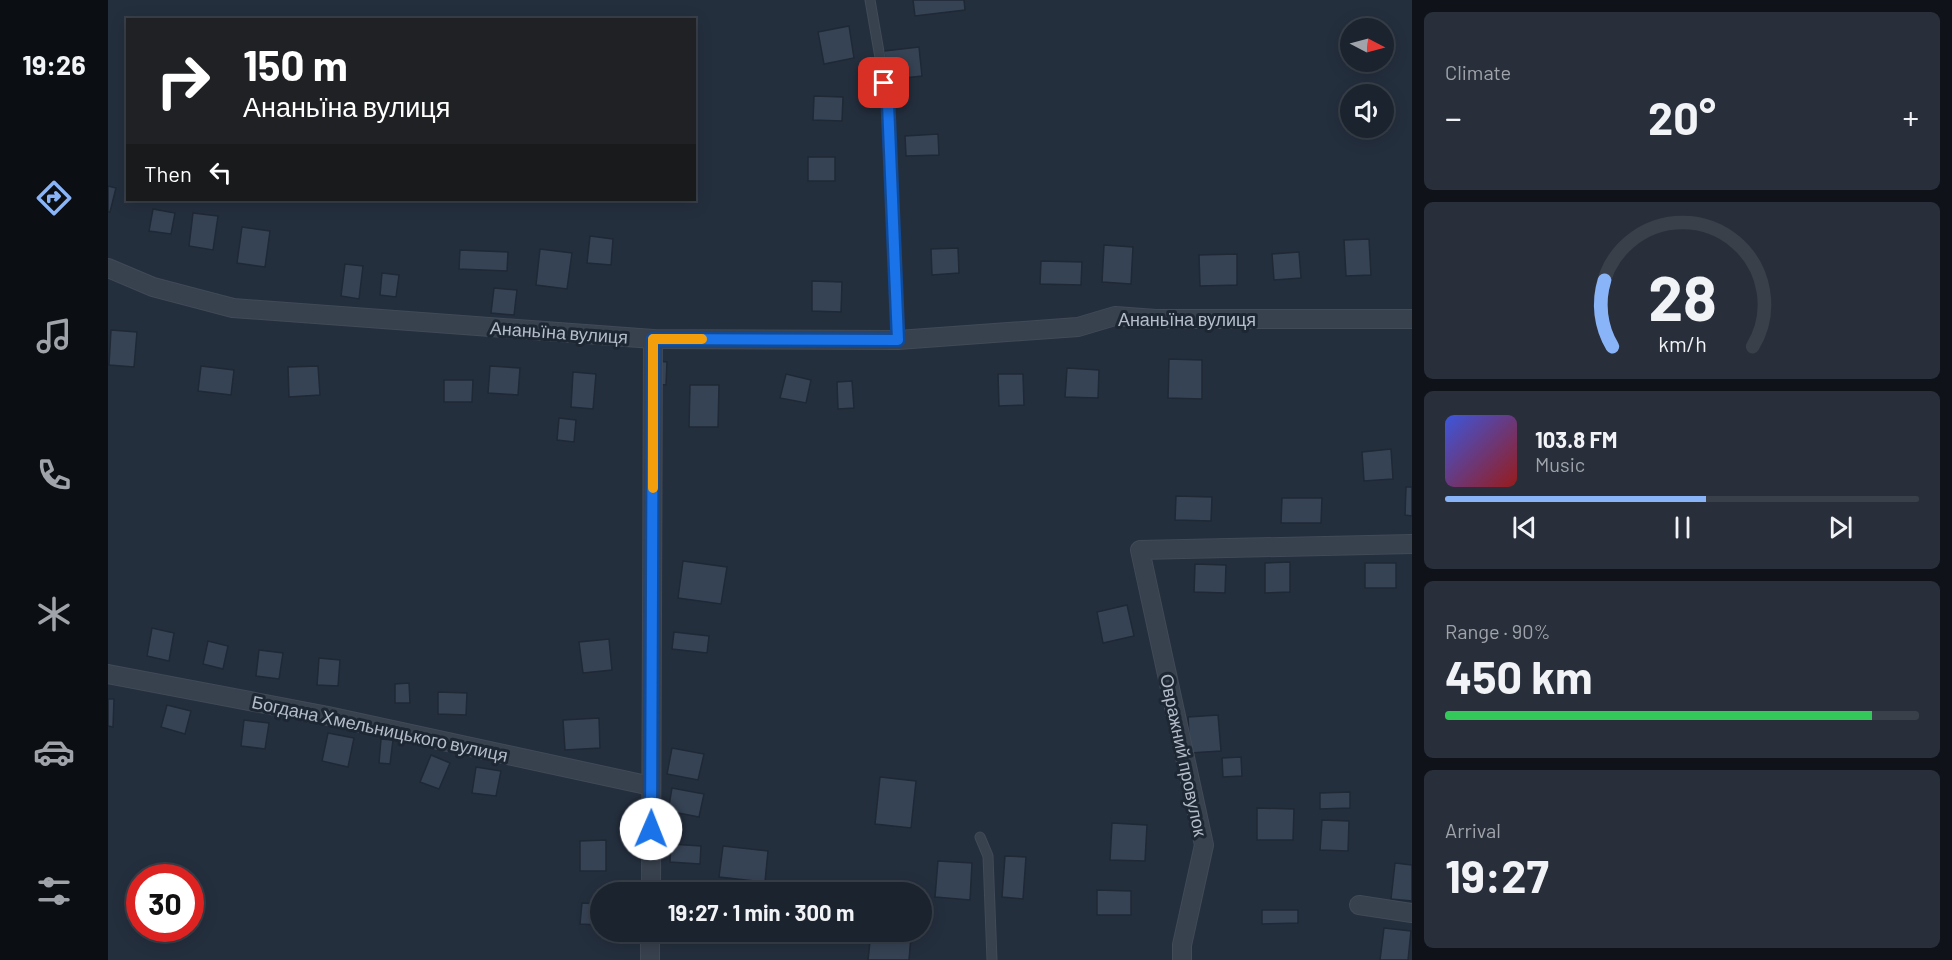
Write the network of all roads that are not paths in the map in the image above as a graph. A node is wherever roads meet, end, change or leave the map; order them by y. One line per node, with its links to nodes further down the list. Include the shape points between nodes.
1 (870, 0): 5 (lane, via 888,104)
2 (108, 268): 4 (street, Ананьїна вулиця, via 153,287 233,308)
3 (1412, 319): 5 (street, Ананьїна вулиця, via 1115,316 1078,327)
4 (653, 339): 5 (street, Ананьїна вулиця); 8 (street)
5 (898, 340)
6 (1412, 544): 16 (street, Овражний провулок, via 1140,550 1204,845)
7 (108, 674): 8 (street, Богдана Хмельницького вулиця, via 328,716)
8 (651, 786): 10 (street)
9 (980, 837): 15 (lane, via 988,856)
10 (651, 882)
11 (1359, 905): 12 (street)
12 (1412, 913)
13 (650, 942): 14 (street)
14 (650, 960)
15 (992, 960)
16 (1182, 960)

